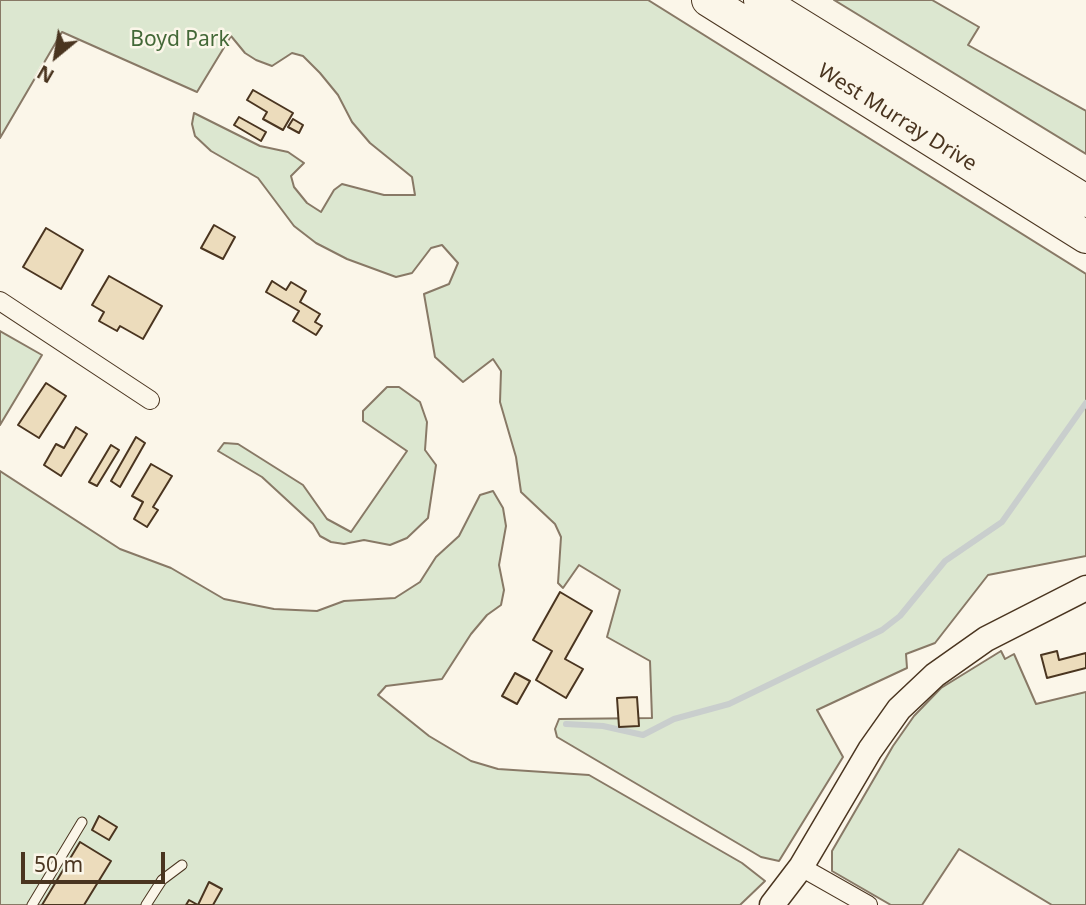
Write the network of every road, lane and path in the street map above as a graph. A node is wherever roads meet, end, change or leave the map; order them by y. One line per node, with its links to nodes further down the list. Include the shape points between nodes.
1 (708, 0): 4 (highway, West Murray Drive)
2 (760, 0): 3 (highway, West Murray Drive)
3 (1086, 201)
4 (1086, 237)
5 (0, 301): 6 (street)
6 (150, 400)
7 (1086, 588): 10 (street, via 986,639 934,675 899,709)
8 (82, 822): 11 (lane)
9 (182, 865): 12 (lane, via 162,880)
10 (801, 867): 13 (street); 14 (street)
11 (32, 905)
12 (146, 905)
13 (772, 905)
14 (867, 905)

